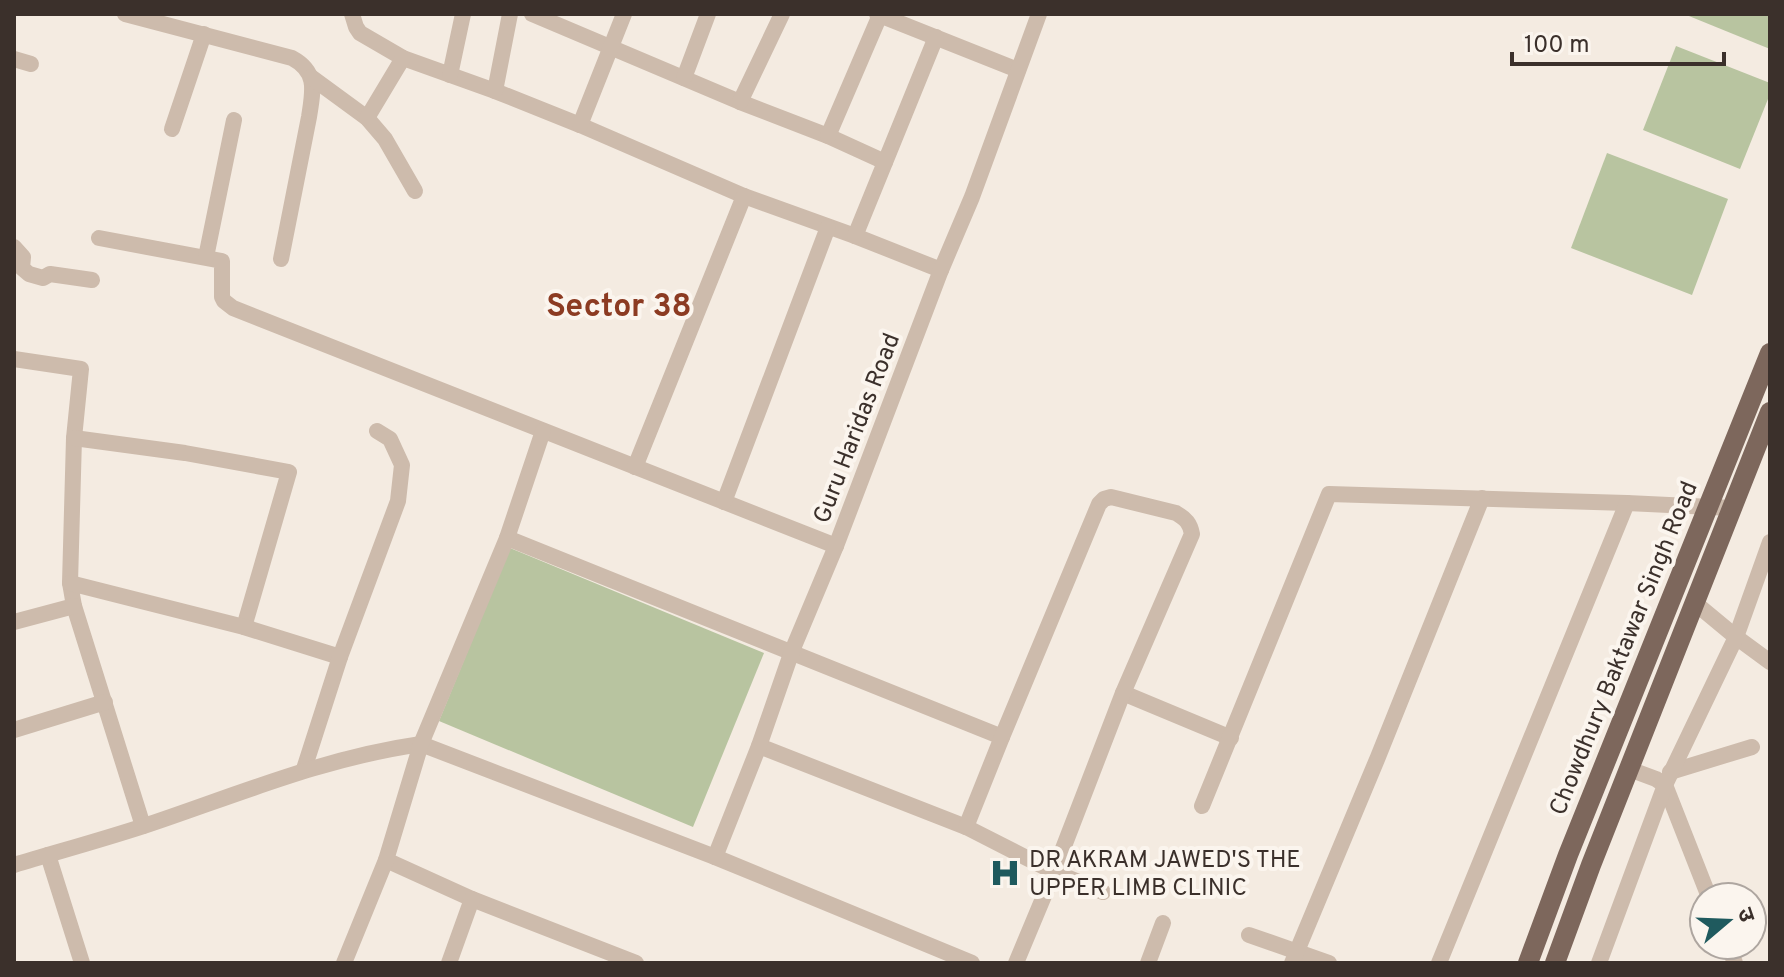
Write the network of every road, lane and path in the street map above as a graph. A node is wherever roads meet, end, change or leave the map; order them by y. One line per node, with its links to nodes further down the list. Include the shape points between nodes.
1 (125, 14): 11 (street)
2 (352, 14): 14 (street, via 360,33)
3 (463, 14): 16 (street)
4 (510, 14): 19 (street)
5 (532, 14): 13 (street)
6 (624, 14): 13 (street)
7 (708, 14): 18 (street)
8 (782, 14): 20 (street)
9 (1039, 14): 15 (street, Guru Haridas Road)
10 (878, 15): 12 (street); 25 (street)
11 (204, 34): 17 (street, via 292,58); 24 (street)
12 (936, 37): 15 (street); 26 (street)
13 (610, 48): 18 (street); 23 (street)
14 (403, 58): 16 (street); 21 (street)
15 (1018, 70): 35 (street, Guru Haridas Road)
16 (450, 75): 19 (street)
17 (311, 77): 21 (street); 34 (street, via 309,117)
18 (684, 78): 20 (street)
19 (495, 91): 23 (street)
20 (740, 102): 25 (street)
21 (367, 118): 27 (street)
22 (234, 120): 33 (street)
23 (580, 125): 28 (street)
24 (172, 129)
25 (828, 136): 26 (street)
26 (885, 162): 30 (street)
27 (415, 191)
28 (744, 196): 29 (street); 43 (street)
29 (828, 227): 30 (street); 45 (street)
30 (855, 236): 35 (street)
31 (99, 238): 33 (street)
32 (14, 247): 36 (street, via 29,274)
33 (206, 257): 41 (street, via 222,261 222,297 233,308)
34 (281, 259)
35 (941, 270): 51 (street, Guru Haridas Road)
36 (92, 280)
37 (1770, 353): 47 (main road, Chowdhury Baktawar Singh Road)
38 (14, 359): 42 (street, via 81,369)
39 (1770, 412): 48 (main road, Chowdhury Baktawar Singh Road)
40 (377, 431): 59 (street, via 390,439 402,465 400,490)
41 (543, 431): 43 (street); 49 (street)
42 (74, 438): 52 (street); 56 (street, via 289,472)
43 (635, 467): 45 (street)
44 (1482, 498): 46 (street); 65 (street, via 1329,494); 86 (street)
45 (724, 502): 51 (street)
46 (1627, 503): 47 (street); 95 (street)
47 (1708, 506): 48 (street); 96 (main road, Chowdhury Baktawar Singh Road)
48 (1732, 508): 53 (main road, Chowdhury Baktawar Singh Road)
49 (507, 538): 58 (street); 66 (street)
50 (1770, 542): 57 (street)
51 (836, 546): 58 (street, Guru Haridas Road)
52 (70, 583): 54 (street); 56 (street)
53 (1695, 603): 57 (street); 70 (main road, Chowdhury Baktawar Singh Road)
54 (74, 606): 55 (street); 62 (street)
55 (14, 622)
56 (244, 627): 59 (street)
57 (1736, 637): 60 (street); 71 (street)
58 (792, 651): 64 (street); 67 (street, Guru Haridas Road)
59 (340, 657): 69 (street)
60 (1770, 662)
61 (1123, 693): 64 (street, via 1192,534 1191,525 1176,513 1111,497 1099,504); 65 (street); 79 (street)
62 (105, 702): 63 (street); 73 (street)
63 (14, 730)
64 (1002, 737): 74 (street)
65 (1231, 738): 72 (street)
66 (421, 744): 69 (street); 76 (street); 77 (street)
67 (759, 746): 74 (street); 76 (street, Guru Haridas Road)
68 (1752, 747): 71 (street)
69 (304, 769): 73 (street)
70 (1629, 769): 71 (street); 97 (main road, Chowdhury Baktawar Singh Road)
71 (1667, 779): 80 (street); 98 (street)
72 (1202, 806)
73 (143, 826): 75 (street)
74 (966, 827): 79 (street)
75 (48, 855): 78 (street); 87 (street)
76 (715, 857): 85 (street)
77 (386, 860): 82 (street); 88 (street)
78 (14, 865)
79 (1054, 872): 81 (street); 92 (street)
80 (1703, 881)
81 (1103, 892)
82 (472, 899): 89 (street); 90 (street)
83 (1163, 923): 93 (street)
84 (1249, 935): 86 (street)
85 (936, 956): 91 (street)
86 (1294, 958): 94 (street)
87 (82, 963)
88 (344, 963)
89 (449, 963)
90 (636, 963)
91 (972, 963)
92 (1016, 963)
93 (1148, 963)
94 (1329, 963)
95 (1439, 963)
96 (1528, 963)
97 (1555, 963)
98 (1599, 963)

